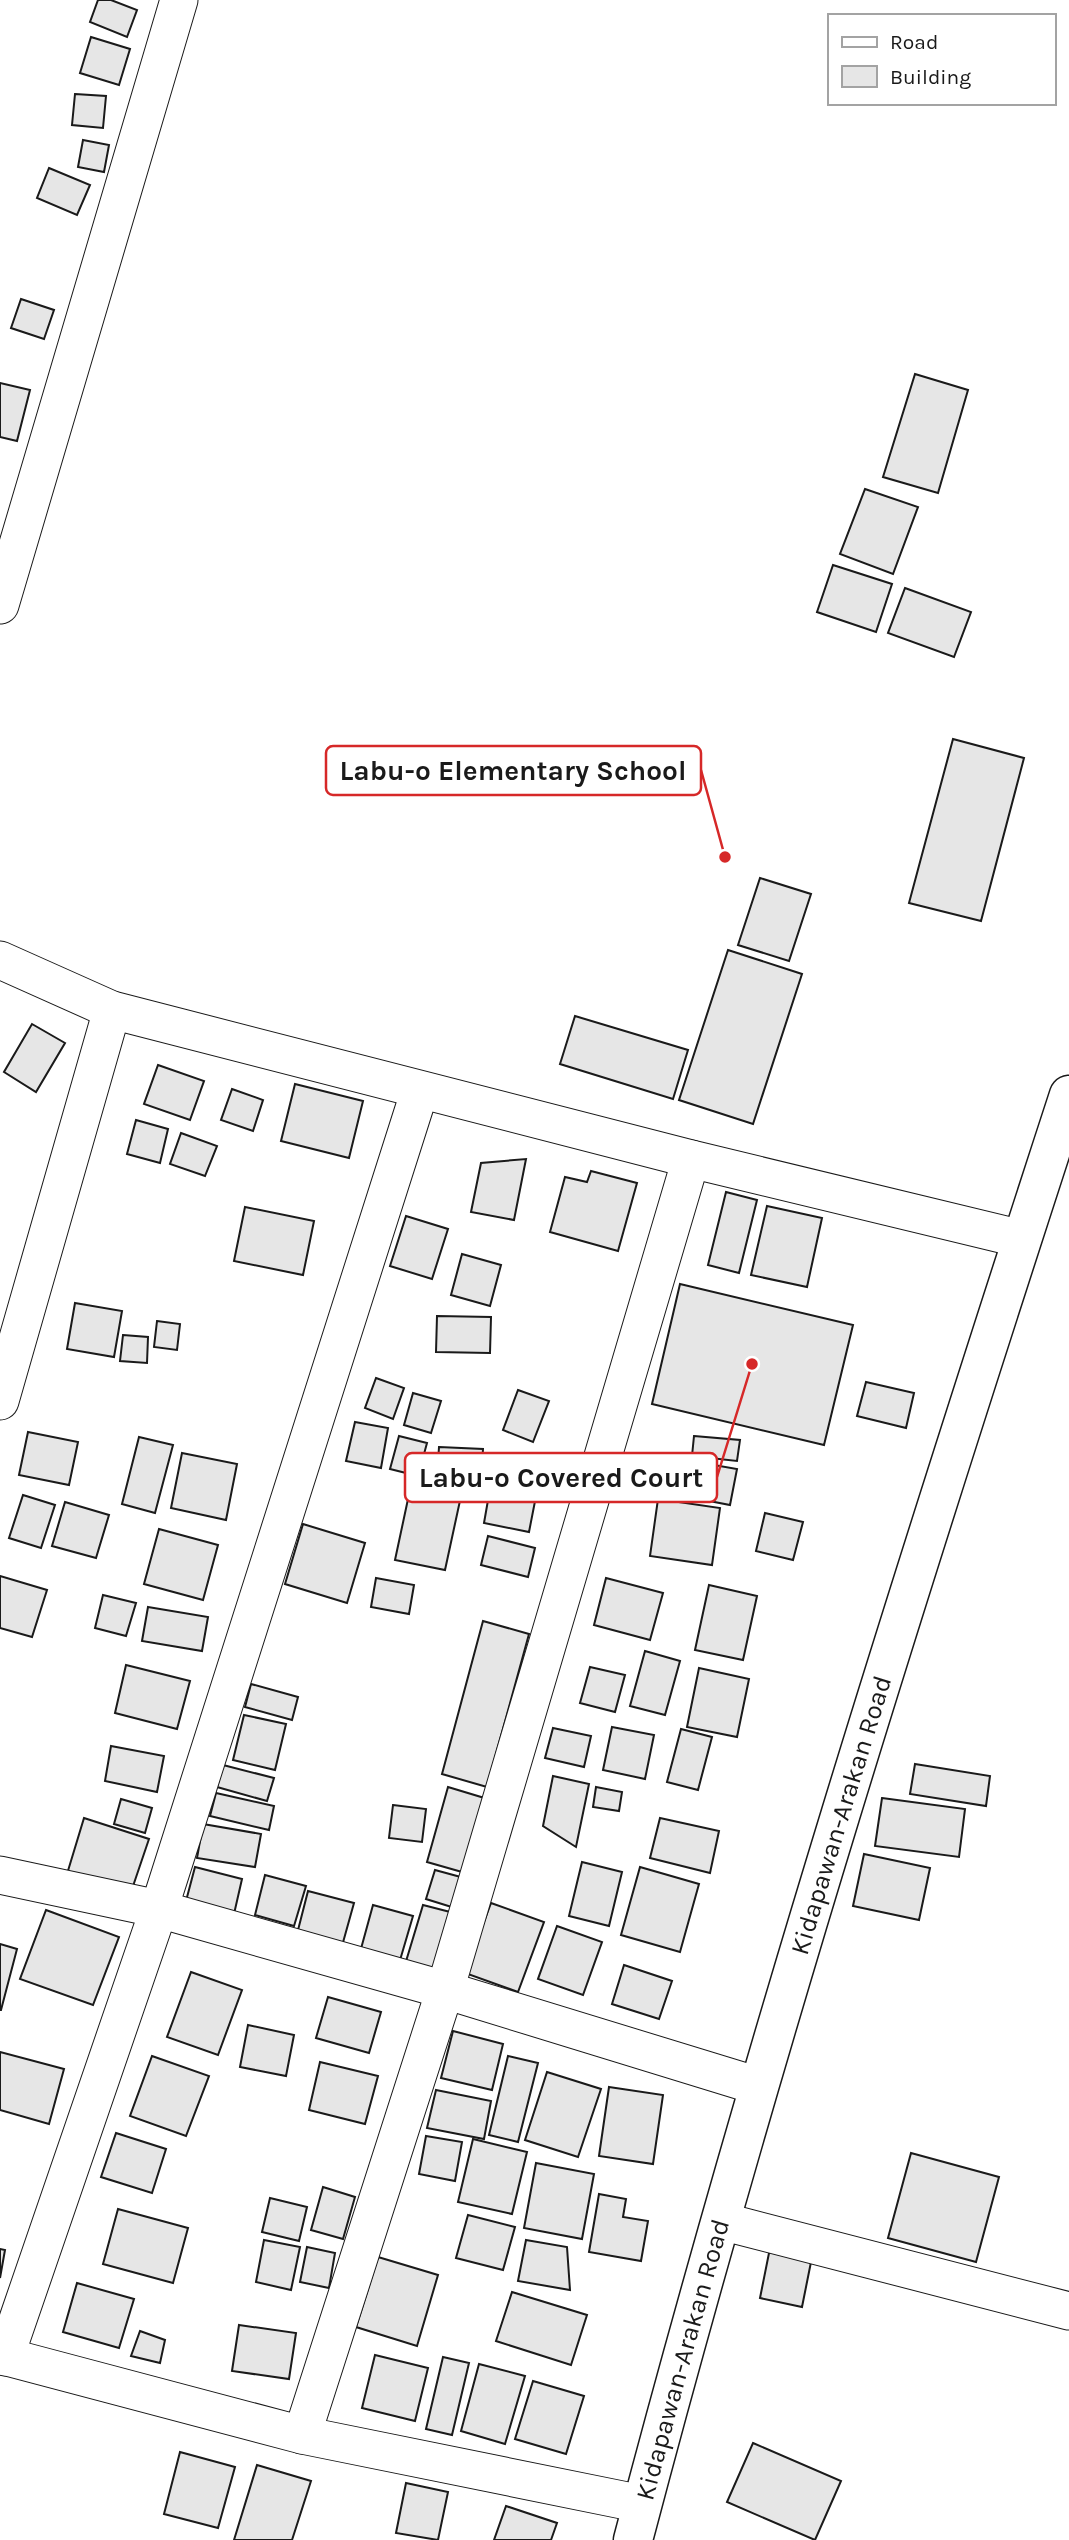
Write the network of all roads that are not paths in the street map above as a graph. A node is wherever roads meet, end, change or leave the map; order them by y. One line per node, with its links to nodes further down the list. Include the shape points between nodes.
1 (179, 0): 2 (street)
2 (0, 605)
3 (0, 960): 4 (street)
4 (112, 1010): 5 (street); 9 (street)
5 (421, 1090): 7 (street); 11 (street)
6 (1069, 1095): 8 (main road, Kidapawan-Arakan Road)
7 (691, 1159): 8 (street); 12 (street)
8 (1022, 1239): 13 (main road, Kidapawan-Arakan Road)
9 (0, 1401)
10 (0, 1875): 11 (street)
11 (159, 1909): 12 (street); 16 (street)
12 (445, 1990): 13 (street); 17 (street)
13 (758, 2086): 14 (main road, Kidapawan-Arakan Road)
14 (721, 2221): 15 (street); 18 (main road, Kidapawan-Arakan Road)
15 (1069, 2311)
16 (2, 2356): 17 (street)
17 (302, 2435): 18 (street)
18 (637, 2522)

